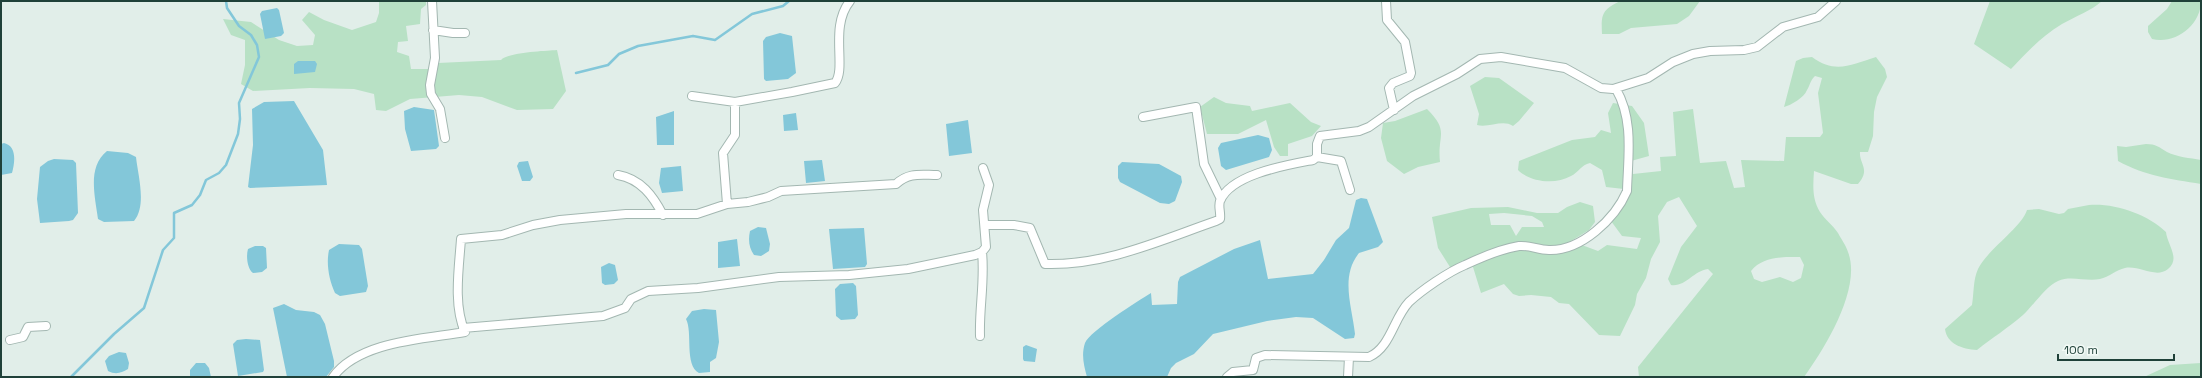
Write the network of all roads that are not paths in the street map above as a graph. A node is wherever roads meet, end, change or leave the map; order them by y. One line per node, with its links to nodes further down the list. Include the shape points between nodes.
1 (432, 1): 5 (street)
2 (850, 1): 9 (street, via 844,8 839,24 838,75 835,83)
3 (1386, 1): 10 (street, via 1387,20 1405,42 1411,73 1389,88)
4 (1836, 1): 7 (street, via 1818,17 1783,28 1757,47 1693,54 1673,62 1648,78)
5 (433, 30): 6 (street); 12 (street, via 435,58 430,85 431,94 440,109)
6 (465, 33)
7 (1616, 89): 10 (street, via 1601,88 1565,68 1489,57 1473,62 1466,69 1424,90); 27 (street, via 1625,109 1628,124 1627,191 1623,200 1593,235 1568,248 1548,251 1521,246 1487,255 1462,266 1410,302 1377,353 1368,357)
8 (692, 96): 9 (street)
9 (735, 102): 19 (street, via 735,135 723,153)
10 (1394, 110): 13 (street, via 1376,124 1364,129 1320,136 1316,144)
11 (1143, 117): 18 (street, via 1196,107 1204,164)
12 (444, 138)
13 (1317, 157): 17 (street, via 1341,161); 18 (street, via 1243,179 1230,186)
14 (983, 168): 21 (street, via 989,185 984,202)
15 (618, 175): 20 (street, via 641,185 654,198)
16 (937, 175): 19 (street, via 913,174 896,184 781,191 748,202)
17 (1350, 190)
18 (1221, 200): 21 (street, via 1218,206 1220,218 1216,221 1122,254 1075,263 1045,264 1030,228)
19 (727, 204): 20 (street, via 697,214)
20 (663, 215): 24 (street, via 626,214 560,220 502,235 461,239 459,270)
21 (985, 225): 22 (street, via 986,247)
22 (982, 252): 24 (street, via 908,269 850,275 779,277 698,288 648,291 631,299 625,308 602,316); 25 (street, via 984,273 979,312)
23 (46, 326): 26 (street, via 28,327 23,337)
24 (463, 328): 28 (street, via 466,332 370,350 353,358)
25 (980, 336)
26 (10, 340)
27 (1349, 358): 29 (street, via 1265,355 1256,358 1253,370 1233,372); 30 (street)
28 (333, 377)
29 (1227, 377)
30 (1348, 377)

